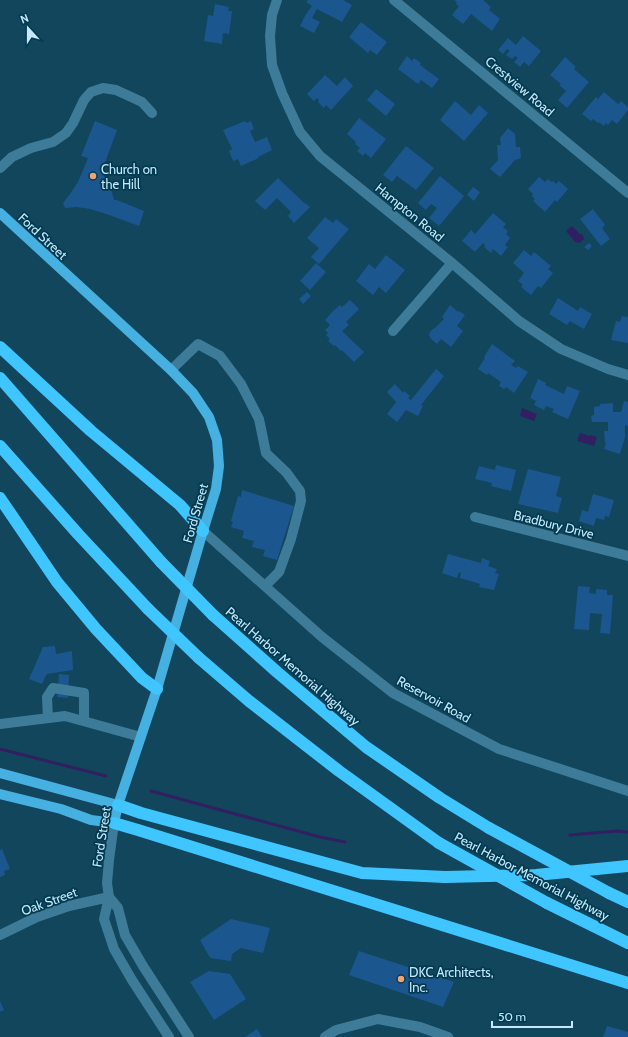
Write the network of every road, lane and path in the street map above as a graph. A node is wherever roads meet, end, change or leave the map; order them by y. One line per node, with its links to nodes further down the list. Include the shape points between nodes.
1 (277, 0): 7 (street, Hampton Road, via 272,15 270,36 272,65 300,132 320,156)
2 (394, 0): 5 (street, Crestview Road)
3 (152, 113): 4 (street, via 142,102 116,90 103,88 91,92 66,133 53,142 12,157)
4 (0, 168)
5 (628, 193)
6 (0, 213): 10 (main road, Ford Street)
7 (452, 263): 8 (street); 11 (street, Hampton Road, via 519,321 561,349 608,369)
8 (393, 331)
9 (0, 347): 16 (highway, via 91,431 180,505)
10 (171, 370): 16 (main road, Ford Street, via 194,393 208,417 217,440 219,466 216,490); 18 (street, via 198,344 220,356 241,384 259,419 266,453 286,472 300,491 301,501 279,572)
11 (628, 374)
12 (0, 378): 31 (highway, Pearl Harbor Memorial Highway, bridge, via 161,562 212,615 366,747 489,828)
13 (0, 446): 33 (highway, Pearl Harbor Memorial Highway, bridge, via 148,609 199,658 249,700 333,766 439,843 548,903)
14 (0, 498): 19 (highway, via 57,582 142,678)
15 (474, 517): 17 (street, Bradbury Drive)
16 (203, 531): 18 (street, Reservoir Road); 19 (main road, Ford Street)
17 (628, 556)
18 (265, 586): 25 (street, Reservoir Road, via 322,637 393,693 500,749)
19 (157, 689): 23 (main road, Ford Street)
20 (48, 718): 21 (street, via 64,716); 21 (street, via 47,697 53,688 84,693); 22 (street)
21 (84, 721): 23 (street)
22 (0, 724)
23 (141, 737): 27 (main road, Ford Street)
24 (0, 773): 27 (main road)
25 (628, 791)
26 (0, 794): 28 (main road, via 61,809 91,820)
27 (118, 805): 28 (main road, Ford Street); 29 (highway, via 362,873 445,877 536,875)
28 (114, 823): 30 (street, Ford Street, via 107,883); 34 (highway)
29 (628, 866)
30 (109, 897): 32 (street, Oak Street, via 69,906 37,917); 35 (street, Ford Street, via 104,919 114,949); 36 (street, Ford Street, via 118,908 125,935 139,960)
31 (628, 902)
32 (0, 935)
33 (628, 943)
34 (628, 983)
35 (169, 1037)
36 (189, 1037)
37 (325, 1037): 38 (street, via 336,1030 378,1019 420,1027)
38 (448, 1037)

